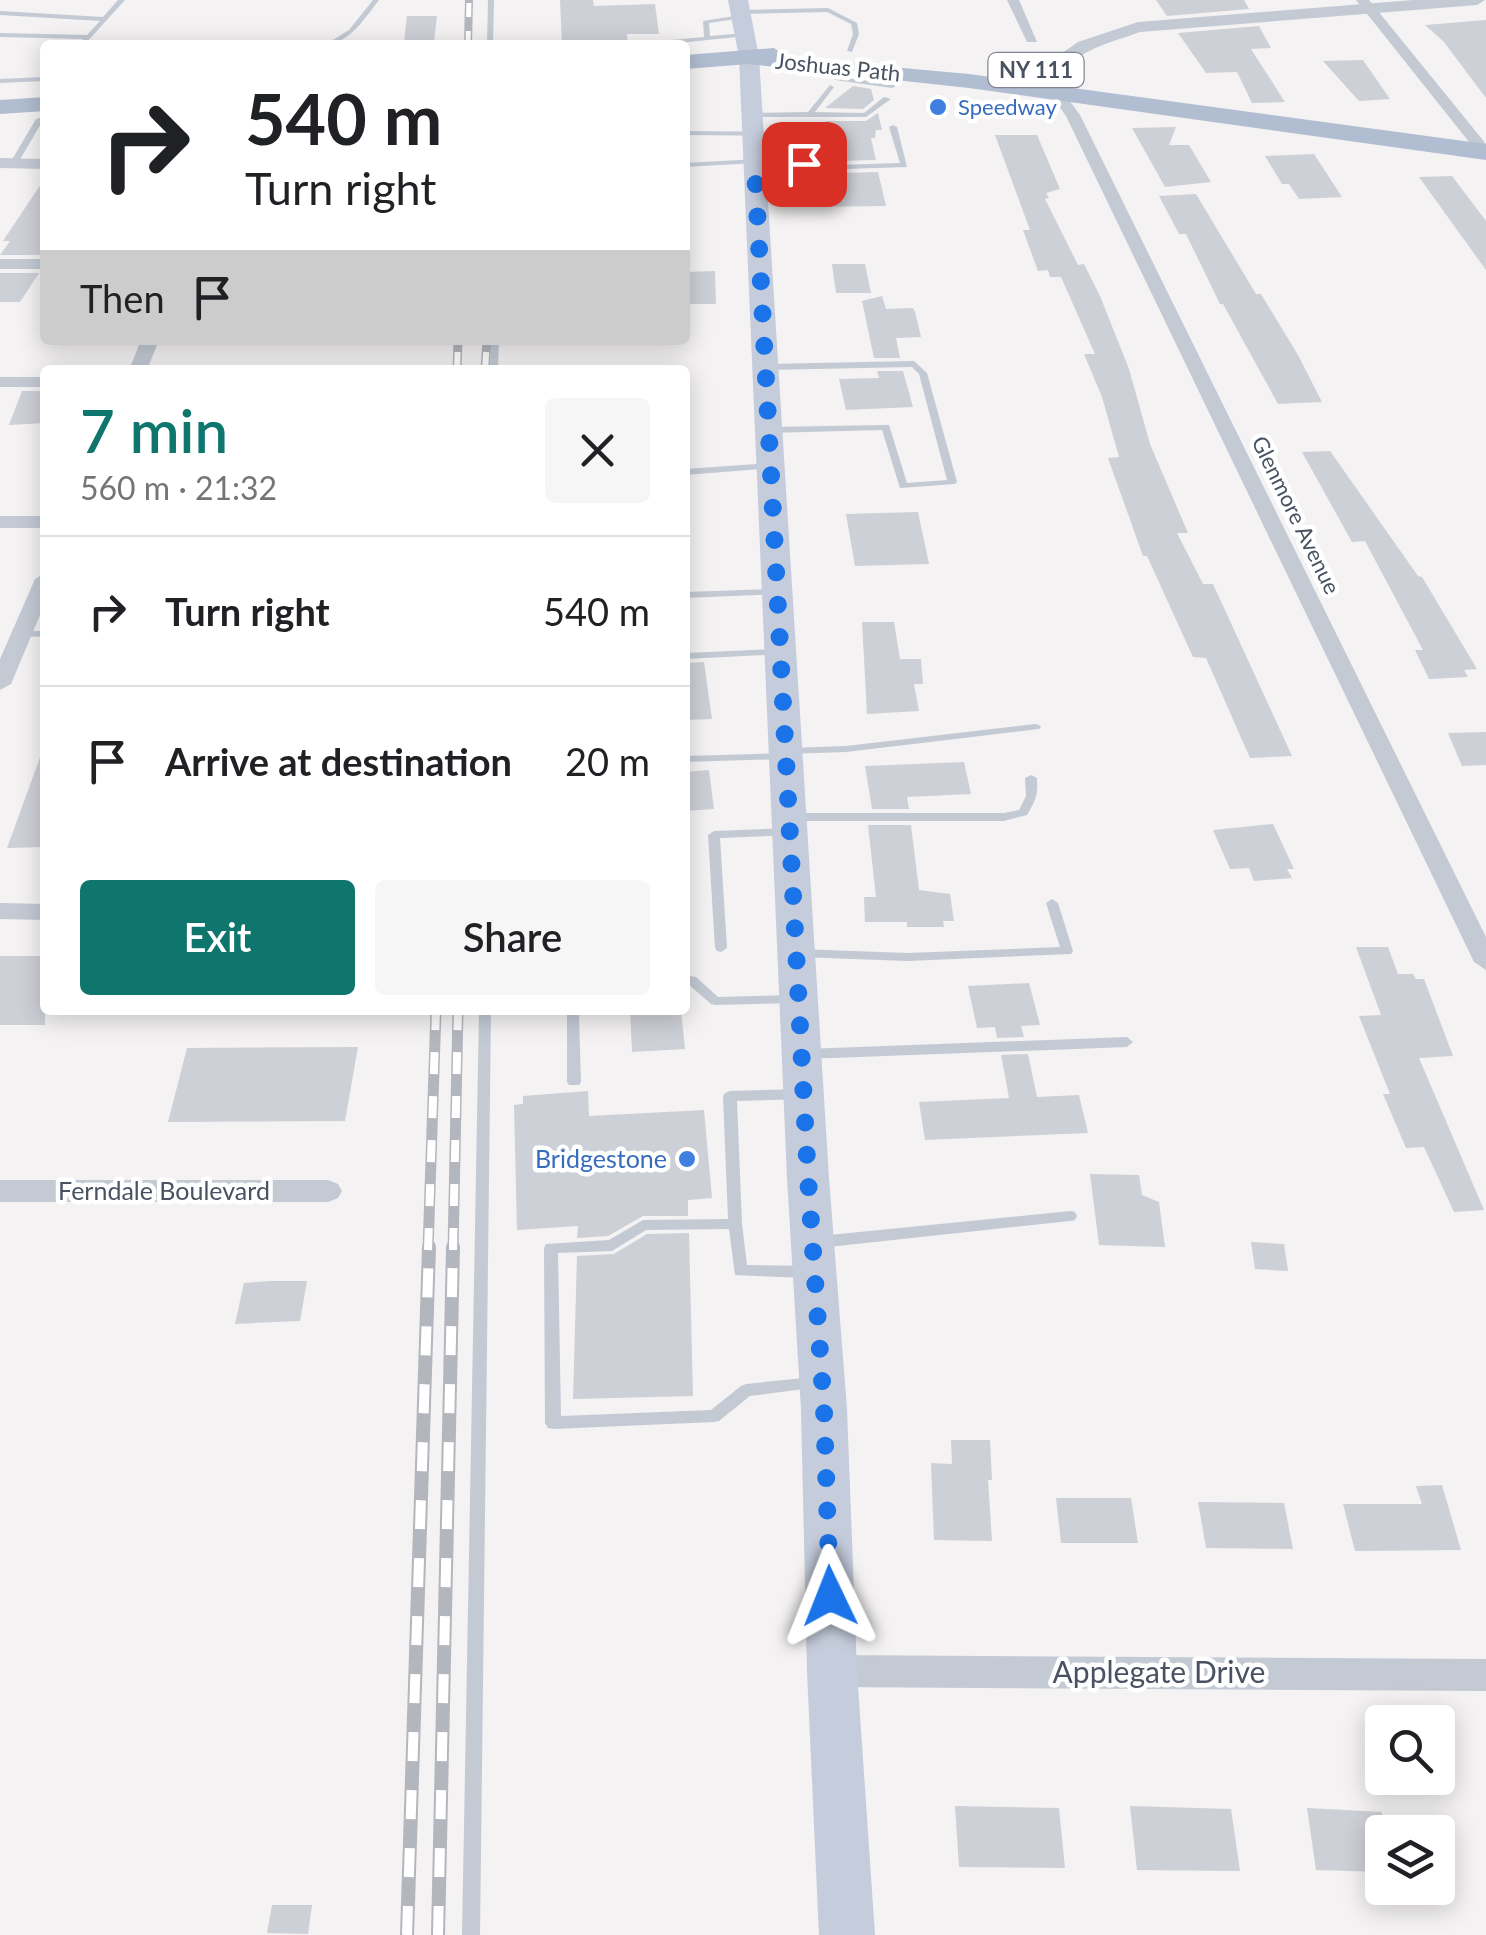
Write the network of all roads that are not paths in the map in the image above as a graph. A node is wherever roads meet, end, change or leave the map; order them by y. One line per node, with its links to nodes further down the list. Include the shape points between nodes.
1 (122, 0): 8 (lane)
2 (376, 0): 15 (lane)
3 (491, 0): 16 (lane)
4 (1013, 0): 13 (street)
5 (1476, 0): 6 (street)
6 (1365, 4): 23 (street, via 1138,27 1084,46 1058,64); 33 (street)
7 (0, 13): 8 (lane)
8 (104, 20): 11 (lane)
9 (743, 24): 12 (lane); 12 (lane, via 705,22); 17 (main road, NY 111); 19 (main road, Joshuas Path / NY 111); 19 (lane, via 838,12 854,23 856,34); 32 (main road)
10 (0, 35): 11 (lane)
11 (88, 37): 14 (lane)
12 (707, 37): 18 (lane)
13 (1032, 39)
14 (86, 40)
15 (337, 40)
16 (490, 40)
17 (690, 45)
18 (690, 45)
19 (841, 75): 21 (main road, Joshuas Path / NY 111); 23 (main road, Joshuas Path / NY 111, via 960,60); 24 (lane)
20 (40, 79): 22 (lane)
21 (893, 79): 23 (main road, Joshuas Path / NY 111); 28 (lane, via 882,98 852,116)
22 (0, 81)
23 (1056, 82): 33 (main road, Joshuas Path / NY 111); 65 (street, Glenmore Avenue)
24 (820, 98): 25 (lane); 28 (lane)
25 (834, 102)
26 (40, 104): 27 (main road)
27 (0, 107)
28 (810, 114): 32 (lane)
29 (40, 120): 34 (lane)
30 (893, 127): 37 (lane, via 904,165)
31 (690, 134): 32 (lane)
32 (754, 144): 36 (lane); 37 (lane); 37 (lane, via 797,134 804,140); 40 (main road)
33 (1485, 152)
34 (7, 164): 35 (street)
35 (40, 164)
36 (690, 164)
37 (800, 168)
38 (0, 264): 39 (street)
39 (40, 264)
40 (766, 366): 43 (main road); 43 (lane, via 914,364 923,373 952,482 904,486 886,427)
41 (0, 382): 42 (street)
42 (40, 382)
43 (770, 448): 44 (lane); 48 (main road)
44 (690, 471)
45 (0, 522): 46 (street)
46 (40, 522)
47 (40, 592): 50 (street)
48 (777, 592): 49 (lane); 52 (main road)
49 (690, 595)
50 (22, 634): 51 (lane); 54 (street)
51 (40, 634)
52 (780, 652): 53 (lane); 56 (main road)
53 (690, 656)
54 (0, 684)
55 (1035, 726): 56 (lane)
56 (786, 753): 57 (lane); 59 (main road)
57 (690, 759)
58 (1031, 778): 59 (lane, via 1032,796 1022,812 1004,817)
59 (789, 825): 63 (lane, via 714,834); 64 (main road)
60 (1052, 903): 64 (lane, via 1067,951)
61 (0, 911): 62 (street)
62 (40, 912)
63 (721, 948)
64 (796, 953): 67 (main road)
65 (1486, 962)
66 (690, 980): 67 (lane, via 715,1001)
67 (798, 999): 71 (main road)
68 (485, 1015): 82 (lane)
69 (572, 1015): 72 (lane)
70 (1127, 1042): 71 (lane)
71 (801, 1054): 73 (main road)
72 (574, 1082)
73 (803, 1094): 77 (lane, via 730,1096); 78 (main road)
74 (0, 1190): 75 (street, Ferndale Boulevard)
75 (328, 1191)
76 (1070, 1216): 78 (lane)
77 (735, 1224): 78 (lane, via 740,1271); 79 (lane, via 643,1225 612,1245 551,1248 554,1424 714,1416 746,1390)
78 (813, 1257): 79 (main road)
79 (822, 1382): 80 (main road)
80 (832, 1671): 81 (street, Applegate Drive); 83 (main road)
81 (1486, 1675)
82 (471, 1935)
83 (847, 1935)

